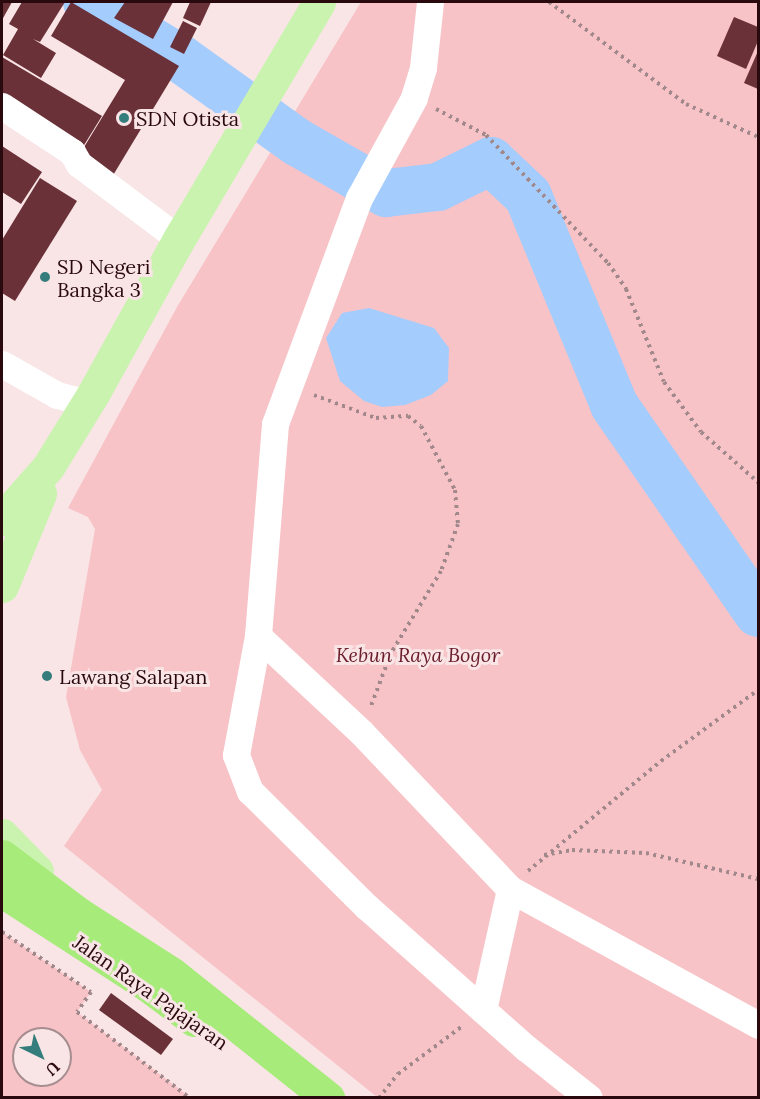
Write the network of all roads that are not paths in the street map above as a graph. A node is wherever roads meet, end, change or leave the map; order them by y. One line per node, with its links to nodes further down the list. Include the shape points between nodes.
1 (319, 2): 4 (main road)
2 (430, 2): 9 (street, via 423,68 414,98 359,198 275,424)
3 (2, 106): 4 (street, via 72,152 79,164)
4 (179, 239): 6 (main road)
5 (2, 364): 6 (street, via 57,394)
6 (91, 399): 7 (main road, via 48,467); 8 (main road, via 21,532)
7 (2, 519)
8 (2, 586)
9 (258, 636): 12 (street, via 361,732); 16 (street, via 236,755 250,791 367,907)
10 (2, 835): 14 (main road, via 15,852)
11 (2, 856): 14 (highway)
12 (510, 889): 16 (street); 17 (street)
13 (2, 891): 15 (highway, Jalan Raya Pajajaran)
14 (97, 923): 15 (highway); 19 (highway, via 171,973)
15 (147, 984): 18 (highway, Jalan Raya Pajajaran)
16 (483, 1010): 20 (street)
17 (759, 1025)
18 (297, 1098)
19 (328, 1098)
20 (589, 1098)

